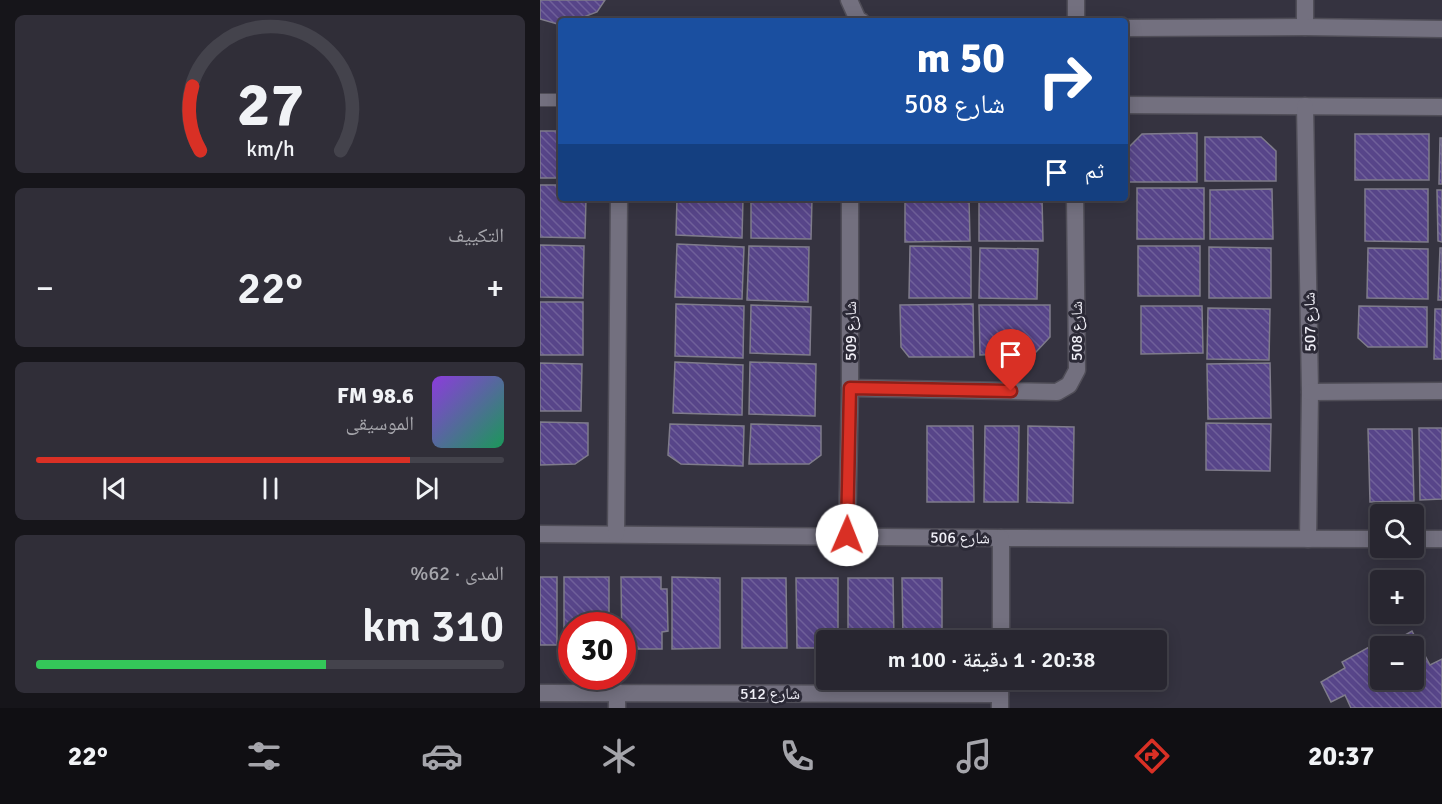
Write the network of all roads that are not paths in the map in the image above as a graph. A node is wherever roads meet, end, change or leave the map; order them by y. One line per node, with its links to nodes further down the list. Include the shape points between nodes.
1 (849, 0): 4 (street)
2 (1076, 0): 5 (street)
3 (1305, 0): 6 (street)
4 (857, 18)
5 (1076, 18)
6 (1305, 27): 7 (street); 8 (street)
7 (1128, 28)
8 (1442, 29)
9 (540, 100): 10 (lane)
10 (558, 100)
11 (1128, 105): 12 (street)
12 (1305, 106): 13 (street); 19 (street, شارع 507)
13 (1442, 107)
14 (619, 201): 21 (street)
15 (850, 201): 17 (street, شارع 509)
16 (1076, 201): 17 (street, شارع 508, via 1077,370 1069,385 1057,392)
17 (850, 388): 22 (street, شارع 509)
18 (1442, 391): 19 (street)
19 (1310, 392): 24 (street, شارع 507)
20 (540, 534): 21 (street, شارع 506)
21 (616, 534): 22 (street, شارع 506)
22 (847, 535): 23 (street, شارع 506)
23 (1001, 538): 24 (street, شارع 506); 28 (street)
24 (1308, 538): 25 (street, شارع 506)
25 (1370, 539)
26 (1424, 539): 27 (street)
27 (1442, 539)
28 (1001, 630)
29 (540, 693): 31 (street, شارع 512)
30 (1000, 694): 32 (street, شارع 512)
31 (617, 700): 32 (street, شارع 512)
32 (847, 701)

